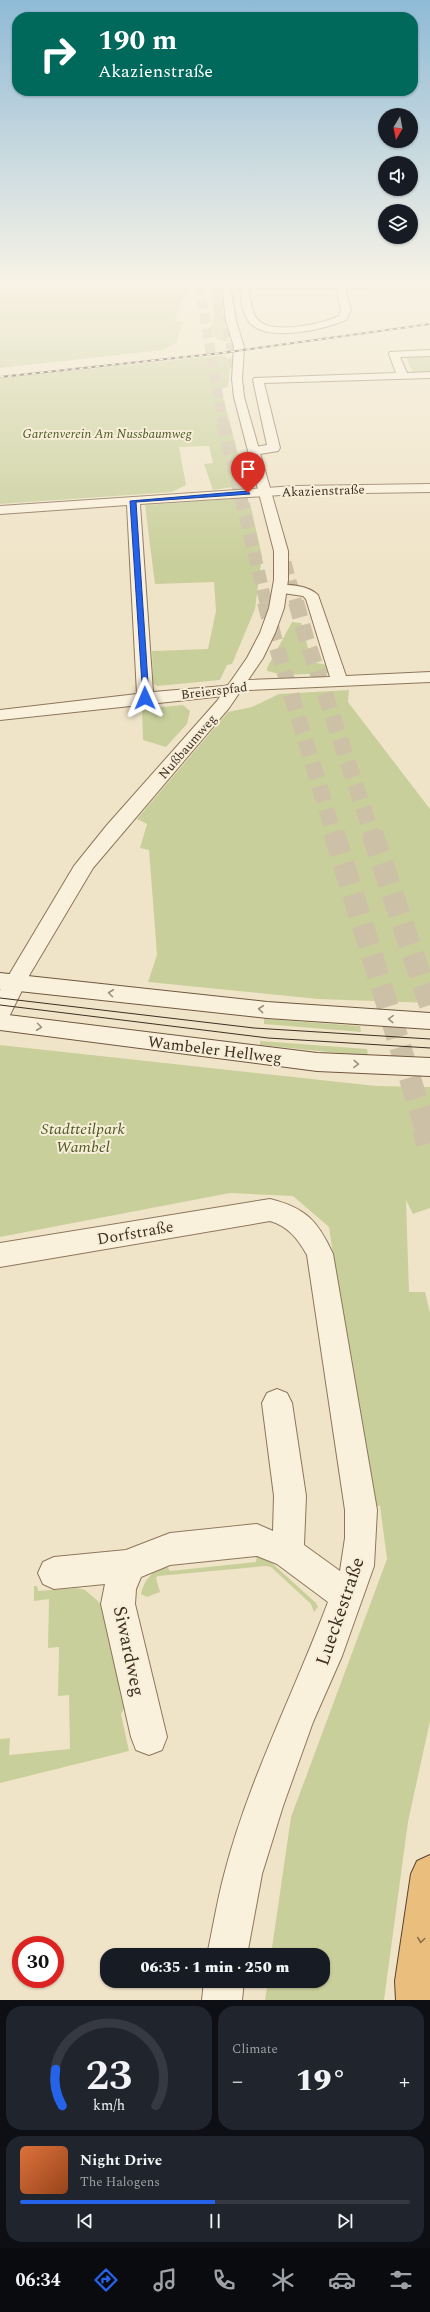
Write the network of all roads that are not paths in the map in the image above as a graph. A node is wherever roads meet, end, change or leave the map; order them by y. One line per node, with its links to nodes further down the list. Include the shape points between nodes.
1 (237, 377): 3 (street, Nußbaumweg, via 237,388)
2 (355, 377): 3 (street, via 258,380 274,448)
3 (254, 451): 5 (street, Nußbaumweg)
4 (430, 488): 5 (street, Akazienstraße)
5 (266, 492): 6 (street, Akazienstraße); 8 (street, Nußbaumweg, via 281,551)
6 (133, 501): 7 (street, Akazienstraße); 12 (street)
7 (0, 510)
8 (281, 589): 10 (street, via 308,592 313,598); 11 (street, Nußbaumweg, via 263,646)
9 (430, 677): 10 (street, Breierspfad)
10 (340, 681): 11 (street, Breierspfad)
11 (236, 687): 12 (street, Breierspfad, via 224,691); 14 (street, Nußbaumweg, via 90,858)
12 (145, 698): 13 (street, Breierspfad)
13 (0, 716)
14 (7, 982): 15 (street, Nußbaumweg); 16 (street, one-way to 14, via 267,1010)
15 (0, 1013)
16 (430, 1021)
17 (0, 1022): 18 (street, Wambeler Hellweg, one-way to 18, via 317,1062)
18 (430, 1067)
19 (270, 1210): 20 (street, Dorfstraße); 25 (street, Lueckestraße, via 287,1214 300,1223 309,1233 320,1254 360,1510 358,1566)
20 (0, 1255)
21 (277, 1403): 22 (street, via 290,1496)
22 (288, 1553): 23 (street, via 257,1540 170,1549 146,1557); 25 (street)
23 (130, 1566): 24 (street); 26 (street, Siwardweg, via 120,1588 118,1604)
24 (54, 1573)
25 (347, 1596): 28 (street, Lueckestraße, via 325,1656 297,1718 265,1806 243,1874)
26 (149, 1737)
27 (430, 1874): 31 (highway, one-way to 31, via 415,1981)
28 (228, 1948)
29 (223, 1988): 30 (street)
30 (222, 2000)
31 (416, 2000)

